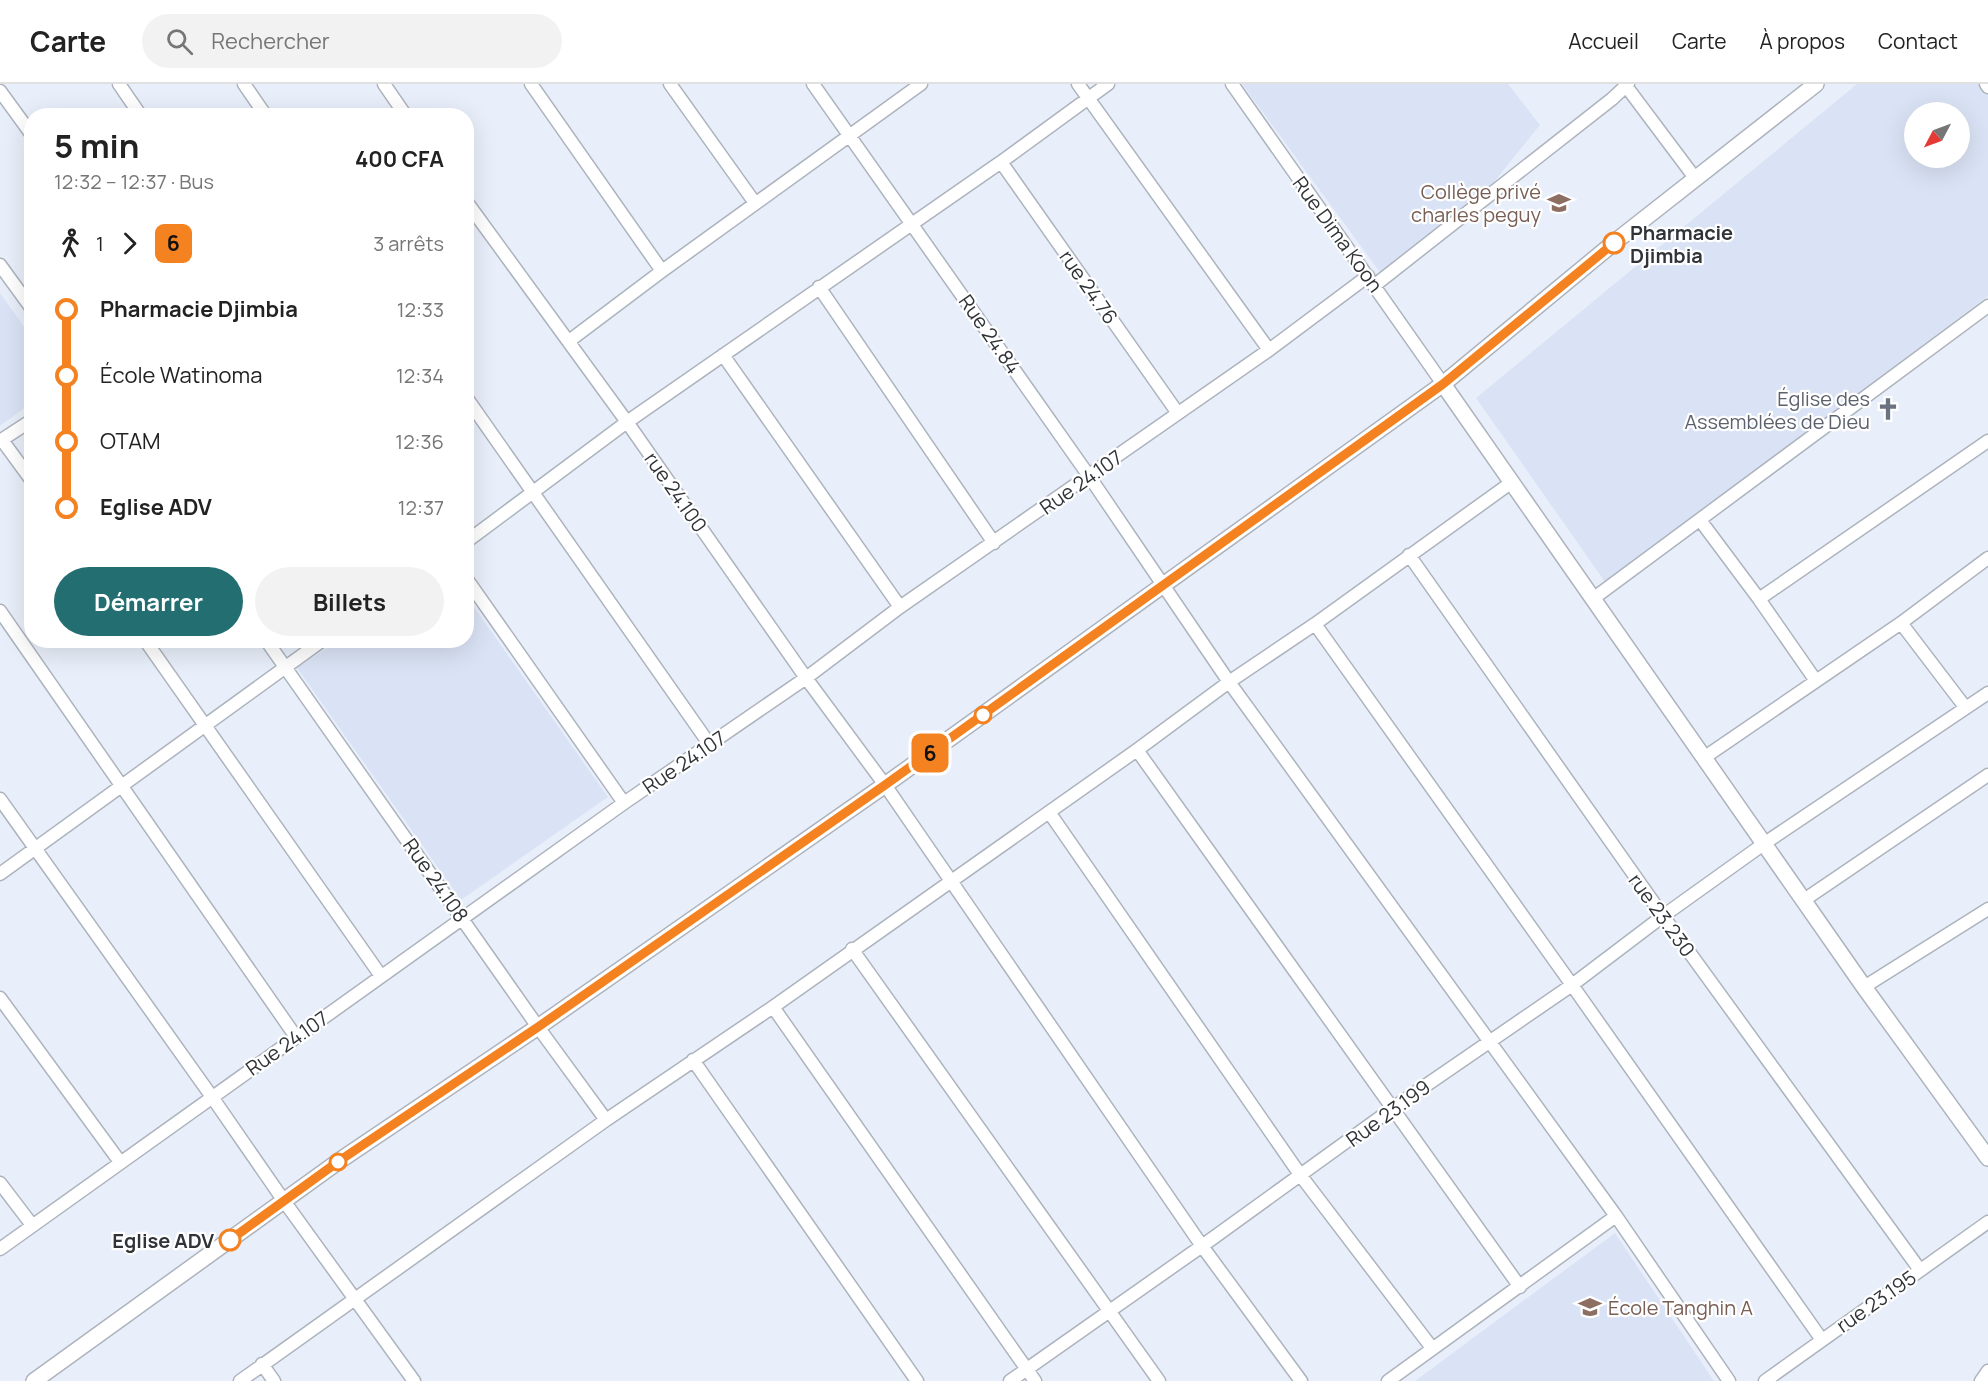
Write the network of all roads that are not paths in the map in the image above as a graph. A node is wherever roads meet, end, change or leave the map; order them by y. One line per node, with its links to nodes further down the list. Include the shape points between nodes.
1 (119, 84): 15 (street)
2 (244, 84): 16 (street)
3 (384, 84): 17 (street)
4 (531, 84): 26 (street)
5 (670, 84): 22 (street)
6 (813, 84): 19 (street, Rue 24.84)
7 (921, 84): 19 (street)
8 (1078, 84): 14 (street)
9 (1108, 84): 14 (street)
10 (1232, 84): 27 (street, Rue Dima Koon)
11 (1816, 84): 21 (street)
12 (1627, 85): 21 (street); 27 (street, Rue 24.107)
13 (0, 91): 18 (street)
14 (1088, 98): 20 (street); 32 (street)
15 (136, 108)
16 (260, 108)
17 (400, 108)
18 (24, 124)
19 (850, 136): 22 (street); 24 (street, Rue 24.84)
20 (1001, 162): 24 (street); 36 (street, rue 24.76)
21 (1695, 178): 34 (street)
22 (755, 203): 26 (street)
23 (474, 212): 31 (street, rue 24.100)
24 (912, 224): 28 (street); 42 (street, Rue 24.84)
25 (0, 265): 29 (street)
26 (662, 271): 31 (street)
27 (1372, 281): 32 (street, Rue 24.107); 34 (street, Rue Dima Koon)
28 (819, 287): 33 (street); 47 (street)
29 (24, 298)
30 (1988, 306): 45 (street)
31 (569, 341): 37 (street, rue 24.100)
32 (1269, 350): 36 (street, Rue 24.107)
33 (723, 355): 37 (street); 54 (street)
34 (1443, 384): 43 (street); 50 (street)
35 (474, 408): 44 (street)
36 (1177, 412): 42 (street, Rue 24.107)
37 (627, 422): 44 (street); 64 (street, rue 24.100)
38 (24, 425): 39 (street)
39 (1, 440): 41 (street)
40 (1988, 441): 53 (street)
41 (24, 470)
42 (1089, 476): 47 (street, Rue 24.107); 50 (street, Rue 24.84)
43 (1512, 482): 48 (street); 52 (street)
44 (534, 492): 46 (street); 70 (street)
45 (1700, 520): 52 (street); 53 (street)
46 (474, 536)
47 (994, 543): 54 (street, Rue 24.107)
48 (1409, 555): 57 (street); 85 (street, rue 23.230)
49 (1988, 558): 56 (street)
50 (1163, 585): 66 (street, Rue 24.84); 74 (street)
51 (474, 589): 77 (street)
52 (1594, 598): 72 (street)
53 (1759, 599): 65 (street)
54 (900, 607): 64 (street, Rue 24.107)
55 (0, 610): 58 (street)
56 (1902, 623): 65 (street); 68 (street)
57 (1315, 624): 66 (street); 89 (street)
58 (24, 644)
59 (27, 648): 75 (street)
60 (151, 648): 69 (street)
61 (272, 648): 63 (street, Rue 24.108)
62 (312, 648): 63 (street)
63 (285, 667): 69 (street); 86 (street, Rue 24.108)
64 (806, 678): 70 (street, Rue 24.107); 74 (street, rue 24.100)
65 (1816, 681): 72 (street)
66 (1229, 682): 71 (street); 95 (street, Rue 24.84)
67 (1988, 693): 68 (street, Rue 23.199)
68 (1965, 707): 79 (street, Rue 23.199)
69 (206, 725): 75 (street); 88 (street)
70 (710, 745): 77 (street, Rue 24.107)
71 (1137, 750): 78 (street); 98 (street)
72 (1705, 757): 79 (street)
73 (1988, 775): 83 (street)
74 (885, 785): 82 (street, rue 24.100); 93 (street)
75 (123, 786): 80 (street); 94 (street)
76 (0, 799): 80 (street)
77 (624, 803): 86 (street, Rue 24.107)
78 (1049, 812): 82 (street); 102 (street)
79 (1765, 843): 83 (street); 85 (street, Rue 23.199)
80 (36, 849): 81 (street); 97 (street)
81 (0, 874)
82 (950, 881): 87 (street); 108 (street, rue 24.100)
83 (1804, 900): 90 (street)
84 (1987, 911): 90 (street)
85 (1663, 916): 89 (street, Rue 23.199); 110 (street, rue 23.230)
86 (463, 918): 88 (street, Rue 24.107); 93 (street, Rue 24.108)
87 (852, 949): 92 (street); 113 (street)
88 (381, 976): 94 (street, Rue 24.107)
89 (1572, 985): 95 (street, Rue 23.199); 114 (street)
90 (1864, 987): 100 (street)
91 (0, 998): 101 (street)
92 (773, 1007): 96 (street); 117 (street)
93 (538, 1027): 99 (street, Rue 24.108); 104 (street)
94 (296, 1037): 97 (street, Rue 24.107)
95 (1490, 1042): 98 (street, Rue 23.199); 105 (street, Rue 24.84)
96 (693, 1060): 99 (street); 123 (street)
97 (212, 1097): 101 (street, Rue 24.107); 104 (street)
98 (1393, 1108): 102 (street, Rue 23.199); 111 (street)
99 (606, 1120): 112 (street)
100 (1988, 1158)
101 (120, 1162): 107 (street, Rue 24.107)
102 (1301, 1176): 108 (street, Rue 23.199); 115 (street)
103 (0, 1183): 107 (street)
104 (284, 1201): 112 (street); 119 (street)
105 (1616, 1216): 111 (street); 129 (street, Rue 24.84)
106 (1988, 1222): 110 (street, rue 23.195)
107 (32, 1225): 109 (street, Rue 24.107)
108 (1202, 1246): 113 (street, Rue 23.199); 127 (street, rue 24.100)
109 (0, 1249)
110 (1920, 1270): 114 (street, rue 23.195)
111 (1520, 1287): 115 (street)
112 (355, 1298): 116 (street); 122 (street)
113 (1110, 1310): 117 (street, Rue 23.199); 126 (street)
114 (1822, 1340): 130 (street, rue 23.195)
115 (1432, 1348): 128 (street)
116 (262, 1364): 120 (street); 121 (street)
117 (1027, 1370): 124 (street, Rue 23.199); 125 (street)
118 (1988, 1371): 131 (street)
119 (34, 1381)
120 (240, 1381)
121 (274, 1381)
122 (414, 1381)
123 (917, 1381)
124 (1010, 1381)
125 (1035, 1381)
126 (1159, 1381)
127 (1300, 1381)
128 (1388, 1381)
129 (1729, 1381)
130 (1765, 1381)
131 (1981, 1381)

